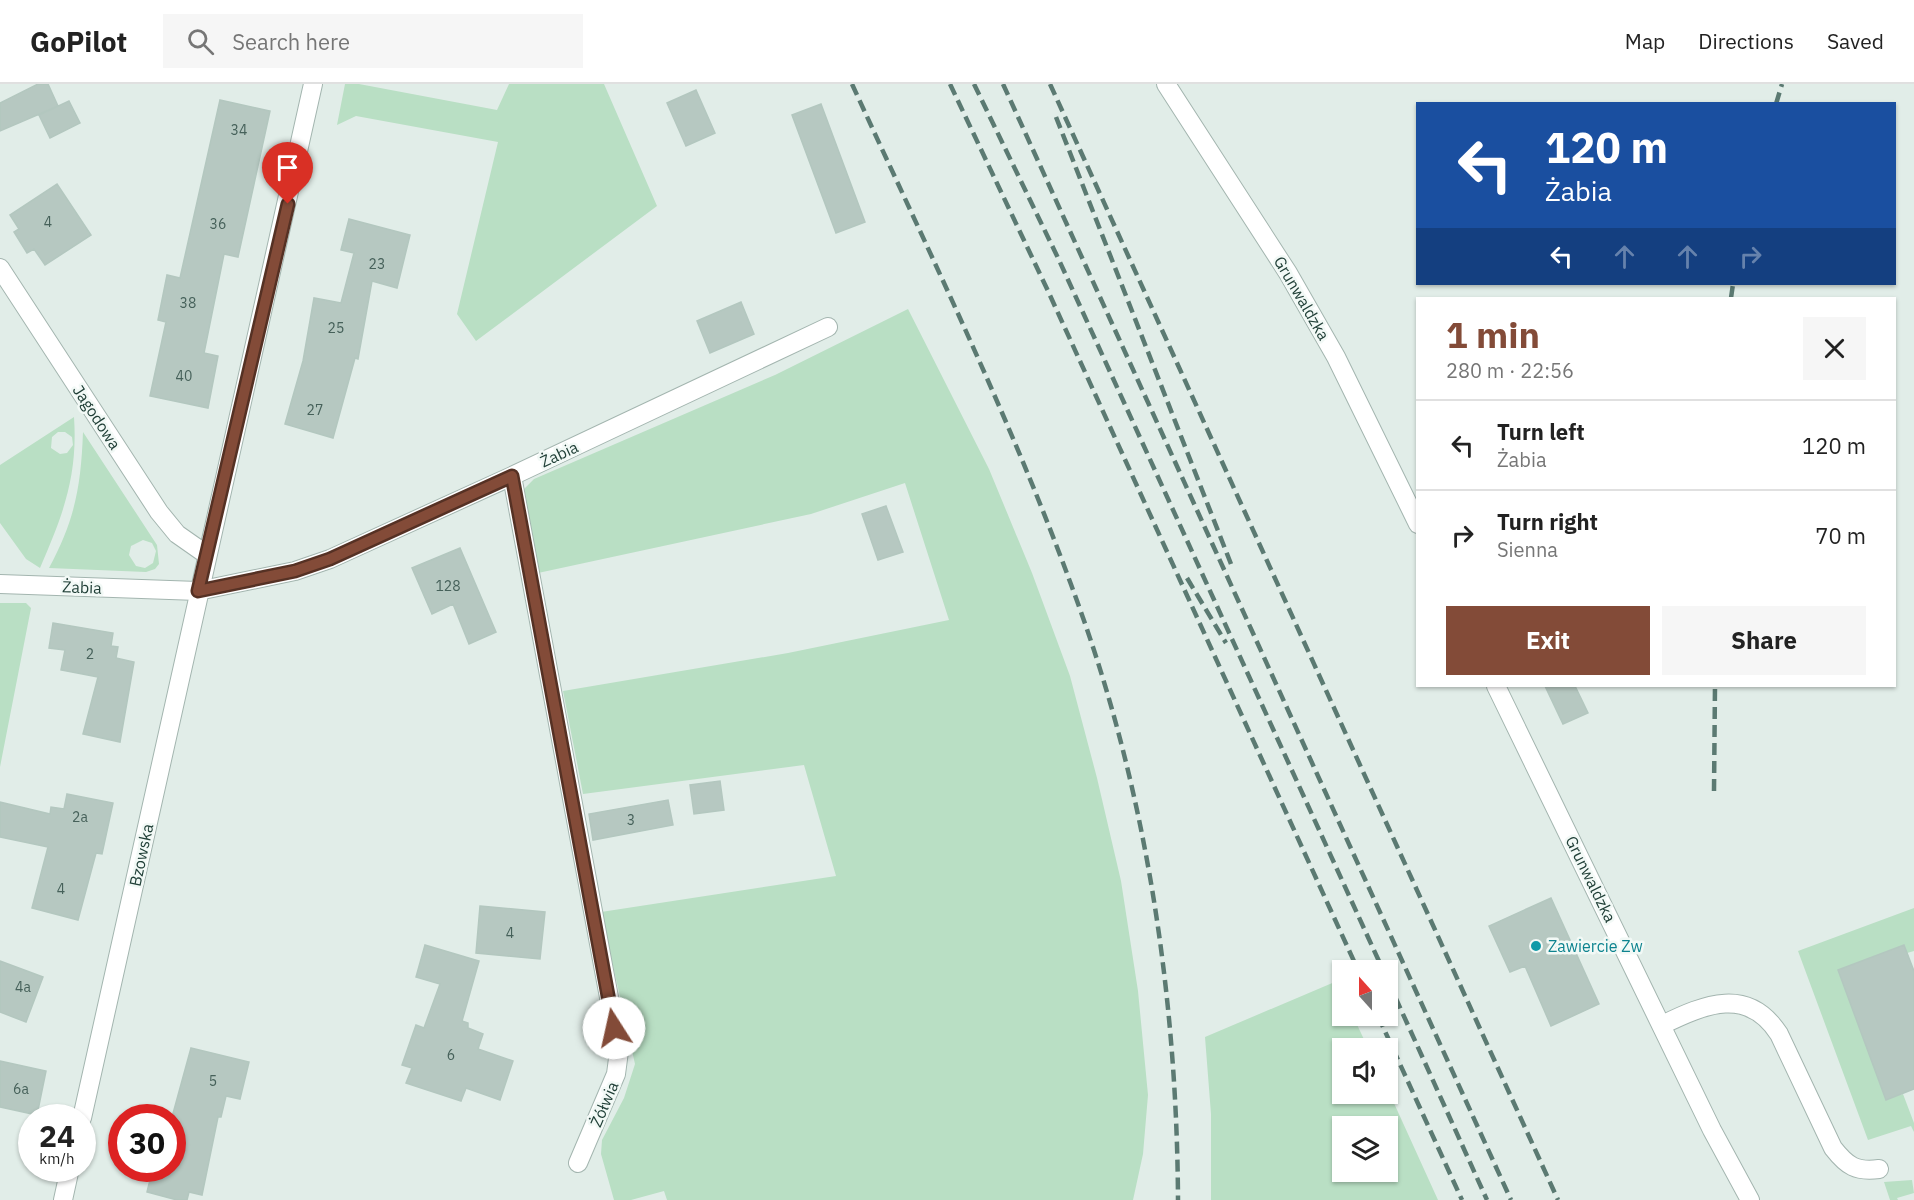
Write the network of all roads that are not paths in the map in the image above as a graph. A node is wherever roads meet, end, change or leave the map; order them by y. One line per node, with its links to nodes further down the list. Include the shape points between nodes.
1 (314, 84): 7 (street, Bzowska)
2 (1166, 84): 6 (street, Grunwaldzka, via 1294,283 1336,357)
3 (0, 268): 7 (street, Jagodowa, via 159,512 177,534)
4 (828, 327): 5 (street, Żabia)
5 (512, 476): 9 (street, Żabia, via 330,559 295,571); 13 (street, Żółwia, via 619,1051 616,1074)
6 (1416, 520)
7 (207, 555): 9 (street, Bzowska)
8 (0, 584): 9 (street, Żabia)
9 (198, 591): 12 (street, Bzowska)
10 (1496, 687): 11 (street, Grunwaldzka)
11 (1662, 1025): 14 (street, via 1707,1006 1743,1004 1754,1008 1779,1034 1833,1148 1856,1168); 17 (street, Grunwaldzka)
12 (85, 1104)
13 (578, 1163)
14 (1879, 1169)
15 (67, 1182): 16 (street)
16 (63, 1200)
17 (1750, 1200)

